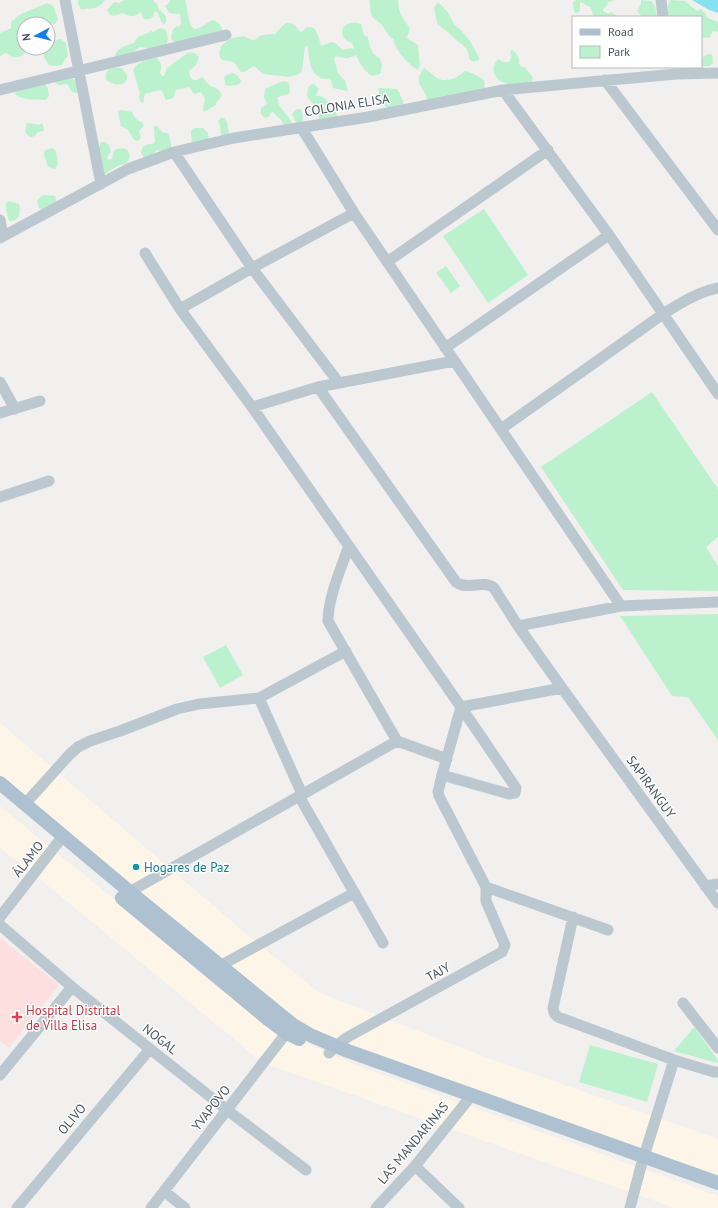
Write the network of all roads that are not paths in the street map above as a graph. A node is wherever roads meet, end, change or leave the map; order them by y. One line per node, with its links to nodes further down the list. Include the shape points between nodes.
1 (65, 0): 6 (street)
2 (660, 0): 3 (street)
3 (663, 16)
4 (226, 35): 6 (street)
5 (676, 70): 7 (street, COLONIA ELISA); 8 (street, COLONIA ELISA)
6 (79, 71): 9 (street); 14 (street)
7 (717, 74)
8 (605, 80): 10 (street, COLONIA ELISA); 17 (street)
9 (0, 90)
10 (503, 90): 11 (street, COLONIA ELISA, via 368,117); 12 (street)
11 (301, 127): 13 (street, COLONIA ELISA, via 234,138); 15 (street)
12 (548, 150): 18 (street); 21 (street)
13 (174, 152): 14 (street, COLONIA ELISA); 22 (street)
14 (100, 184): 19 (street, COLONIA ELISA)
15 (354, 213): 21 (street); 22 (street)
16 (0, 220): 19 (street)
17 (718, 230)
18 (608, 235): 25 (street); 26 (street)
19 (1, 237)
20 (145, 253): 24 (street)
21 (387, 262): 26 (street)
22 (252, 268): 24 (street); 29 (street)
23 (718, 288): 25 (street, via 696,295)
24 (180, 309): 33 (street)
25 (663, 315): 31 (street); 36 (street)
26 (445, 348): 27 (street)
27 (454, 361): 29 (street); 36 (street)
28 (0, 382): 34 (street)
29 (339, 383): 30 (street)
30 (318, 387): 33 (street); 42 (street, SAPIRANGUY, via 456,582 464,586 491,585)
31 (718, 394)
32 (40, 402): 34 (street)
33 (252, 407): 39 (street)
34 (15, 409): 35 (street)
35 (0, 413)
36 (501, 429): 41 (street)
37 (49, 481): 38 (street)
38 (0, 497)
39 (349, 546): 43 (street, via 328,612 328,621); 46 (street)
40 (718, 602): 41 (street)
41 (620, 606): 42 (street)
42 (518, 626): 44 (street, SAPIRANGUY)
43 (346, 651): 45 (street); 47 (street)
44 (562, 688): 46 (street); 56 (street, SAPIRANGUY)
45 (258, 698): 51 (street); 53 (street, via 177,709 90,741 70,754)
46 (461, 707): 48 (street); 49 (street, via 516,791 509,794)
47 (397, 740): 48 (street); 51 (street)
48 (447, 759): 49 (street)
49 (442, 775): 57 (street, via 439,796)
50 (0, 784): 53 (main road)
51 (300, 795): 58 (street); 59 (street)
52 (0, 796): 54 (main road)
53 (25, 804): 54 (main road)
54 (61, 840): 59 (main road); 61 (street, ÁLAMO)
55 (718, 884): 56 (street)
56 (705, 886): 60 (street, SAPIRANGUY)
57 (486, 887): 62 (street); 72 (street, TAJY, via 486,901 505,945 502,952 349,1036)
58 (354, 893): 65 (street); 66 (street)
59 (126, 894): 66 (main road)
60 (718, 903)
61 (0, 917)
62 (573, 917): 64 (street); 73 (street, via 554,1013 558,1017)
63 (0, 925): 67 (street, NOGAL)
64 (608, 930)
65 (383, 943)
66 (216, 968): 69 (main road)
67 (72, 987): 71 (street, NOGAL); 75 (street)
68 (683, 1003): 70 (street)
69 (290, 1029): 72 (main road, via 308,1045); 77 (street, YVAPOVO)
70 (718, 1048)
71 (150, 1049): 77 (street, NOGAL); 84 (street, OLIVO)
72 (332, 1050): 76 (main road)
73 (674, 1060): 74 (street); 78 (street)
74 (718, 1072)
75 (0, 1074)
76 (468, 1099): 78 (main road); 79 (street, LAS MANDARINAS)
77 (227, 1110): 80 (street, NOGAL); 82 (street, YVAPOVO)
78 (643, 1162): 81 (main road); 83 (main road); 89 (street)
79 (415, 1166): 87 (street, LAS MANDARINAS); 88 (street)
80 (306, 1170)
81 (718, 1183)
82 (164, 1191): 85 (street, YVAPOVO); 86 (street)
83 (718, 1193)
84 (16, 1208)
85 (151, 1208)
86 (185, 1208)
87 (376, 1208)
88 (459, 1208)
89 (630, 1208)

